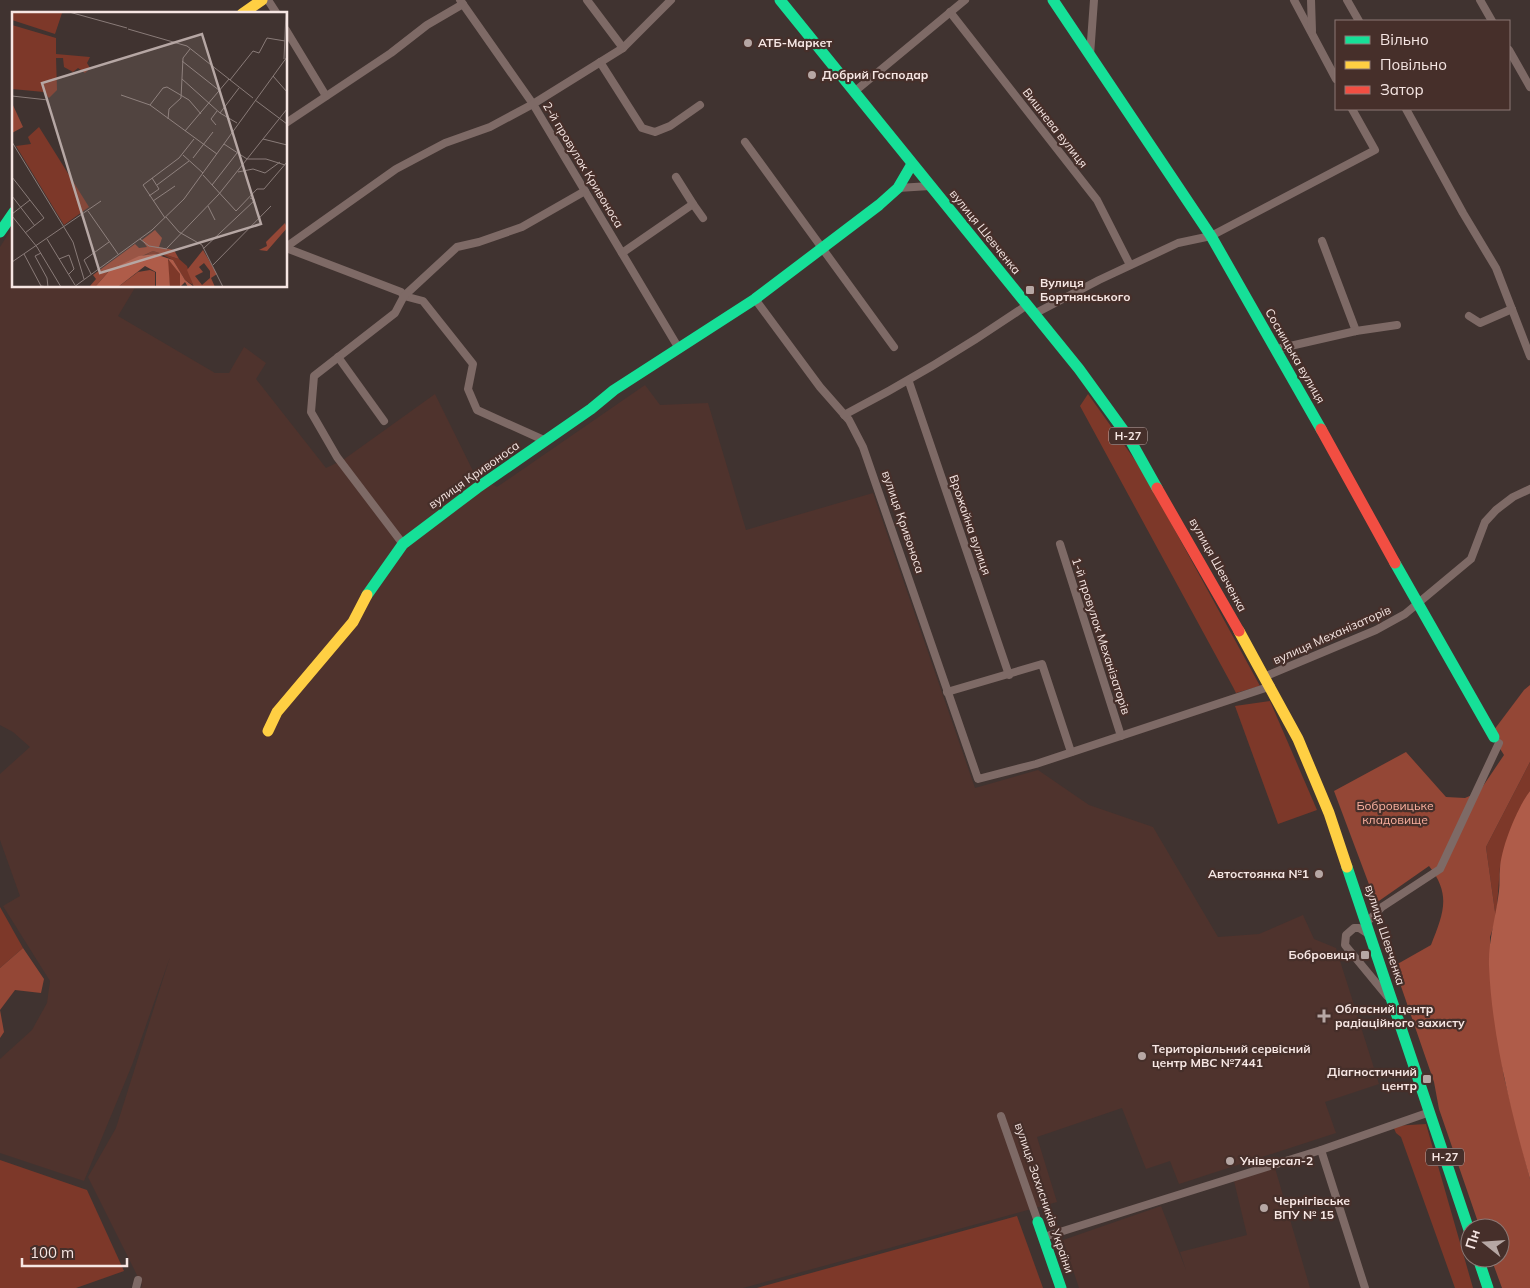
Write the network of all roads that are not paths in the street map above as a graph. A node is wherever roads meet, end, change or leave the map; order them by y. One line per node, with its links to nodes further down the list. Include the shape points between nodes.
1 (262, 0): 14 (street)
2 (268, 0): 15 (street)
3 (587, 0): 21 (street)
4 (671, 0): 21 (street)
5 (780, 0): 27 (street, вулиця Шевченка / Н-27)
6 (965, 0): 16 (street)
7 (1053, 0): 23 (street, Сосницька вулиця)
8 (1094, 0): 23 (street)
9 (1294, 0): 20 (street)
10 (1311, 0): 20 (street)
11 (1347, 0): 17 (street)
12 (1480, 0): 18 (street)
13 (462, 2): 28 (street); 29 (street, 2-й провулок Кривоноса)
14 (245, 12)
15 (276, 12)
16 (950, 12): 27 (street); 50 (street, Вишнева вулиця, via 1096,200)
17 (1358, 20)
18 (1491, 20)
19 (288, 33): 28 (street)
20 (1313, 36): 25 (street)
21 (623, 48): 24 (street)
22 (1510, 52): 26 (street)
23 (1090, 55): 44 (street, Сосницька вулиця)
24 (600, 62): 29 (street); 30 (street, via 642,128 655,132 670,126)
25 (1335, 77)
26 (1530, 87)
27 (854, 92): 35 (street, вулиця Шевченка / Н-27)
28 (326, 96): 33 (street)
29 (534, 104): 39 (street, 2-й провулок Кривоноса); 46 (street, via 490,127 445,143 396,169)
30 (700, 105)
31 (1353, 110): 44 (street, via 1375,150)
32 (1407, 110): 53 (street, via 1496,268)
33 (288, 122)
34 (745, 142): 48 (street)
35 (912, 164): 37 (street, вулиця Шевченка / Н-27); 38 (street, вулиця Кривоноса)
36 (676, 177): 40 (street)
37 (930, 186): 38 (street); 54 (street, вулиця Шевченка / Н-27)
38 (898, 188): 48 (street, вулиця Кривоноса)
39 (585, 191): 49 (street, 2-й провулок Кривоноса); 51 (street, via 522,227 457,247)
40 (693, 204): 42 (street); 49 (street)
41 (12, 215): 43 (street)
42 (703, 218)
43 (0, 232)
44 (1211, 236): 50 (street, via 1178,243); 60 (street, Сосницька вулиця)
45 (1322, 241): 57 (street)
46 (288, 246)
47 (288, 248): 51 (street, via 366,277)
48 (821, 248): 52 (street, вулиця Кривоноса); 59 (street)
49 (622, 252): 58 (street, 2-й провулок Кривоноса)
50 (1130, 265): 54 (street)
51 (404, 296): 62 (street, via 395,313); 66 (street, via 423,301 472,364 468,390 477,410)
52 (755, 299): 58 (street, вулиця Кривоноса); 64 (street, вулиця Кривоноса)
53 (1512, 309): 55 (street, via 1480,323); 61 (street)
54 (1031, 310): 63 (street); 72 (street, вулиця Шевченка / Н-27, via 1129,438)
55 (1469, 316)
56 (1397, 325): 57 (street)
57 (1356, 331): 60 (street)
58 (678, 347): 66 (street, вулиця Кривоноса)
59 (894, 347)
60 (1277, 349): 70 (street, Сосницька вулиця)
61 (1530, 356)
62 (338, 357): 65 (street); 68 (street, via 314,376 311,412 337,457)
63 (909, 382): 64 (street); 71 (street, Врожайна вулиця)
64 (844, 415): 73 (street, вулиця Кривоноса, via 862,447)
65 (384, 421)
66 (546, 441): 68 (street, вулиця Кривоноса)
67 (1530, 489): 70 (street, вулиця Механізаторів, via 1496,510 1485,522 1471,559)
68 (403, 544): 74 (street, вулиця Кривоноса, via 370,590 354,622 277,712)
69 (1060, 544): 75 (street, 1-й провулок Механізаторів)
70 (1418, 604): 72 (street, вулиця Механізаторів, via 1376,630); 76 (street, Сосницька вулиця)
71 (1009, 675): 73 (street); 77 (street, via 1042,664)
72 (1269, 681): 75 (street, вулиця Механізаторів); 79 (street, вулиця Шевченка / Н-27, via 1329,813)
73 (947, 692): 78 (street, вулиця Кривоноса)
74 (268, 731)
75 (1121, 736): 77 (street, вулиця Механізаторів)
76 (1497, 740): 79 (street, via 1440,869 1382,907)
77 (1072, 752): 78 (street, вулиця Механізаторів)
78 (978, 779)
79 (1366, 923): 80 (street, вулиця Шевченка / Н-27)
80 (1370, 935): 81 (street, вулиця Шевченка / Н-27); 81 (street, via 1354,928 1346,935 1345,945)
81 (1392, 1001): 82 (street, вулиця Шевченка / Н-27)
82 (1430, 1112): 84 (street); 85 (street, вулиця Шевченка / Н-27)
83 (1001, 1116): 86 (street, вулиця Захисників України)
84 (1321, 1150): 87 (street); 90 (street)
85 (1465, 1218)
86 (1038, 1222): 87 (street, вулиця Захисників України)
87 (1044, 1237): 89 (street, вулиця Захисників України)
88 (1481, 1268): 91 (street)
89 (1061, 1288)
90 (1365, 1288)
91 (1488, 1288)

